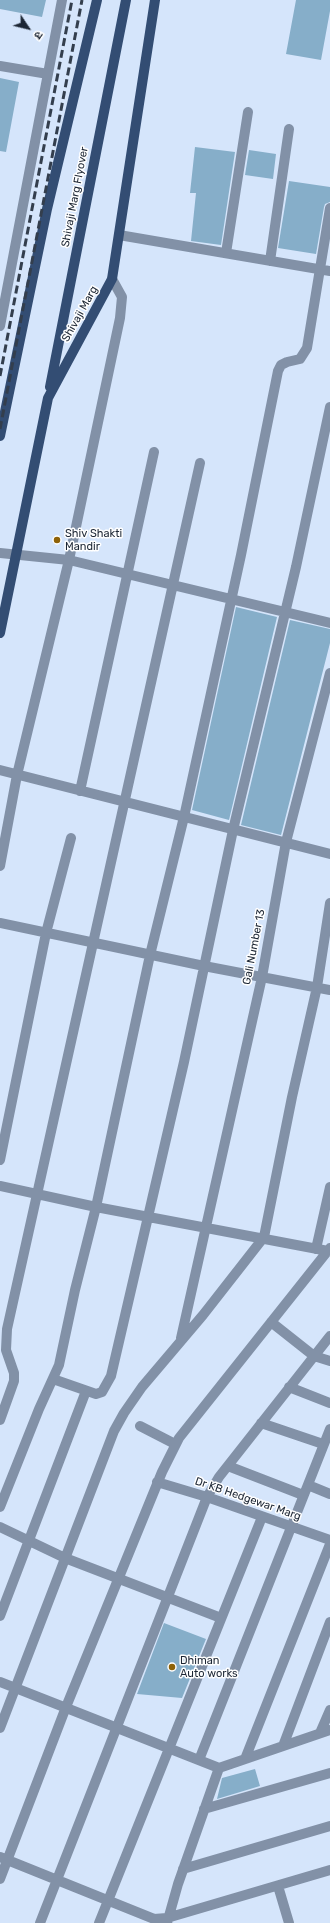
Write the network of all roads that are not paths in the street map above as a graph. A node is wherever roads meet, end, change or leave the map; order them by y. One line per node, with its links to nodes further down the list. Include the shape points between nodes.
1 (62, 0): 6 (street)
2 (97, 0): 18 (main road, via 47,209)
3 (126, 0): 16 (main road, Shivaji Marg Flyover)
4 (155, 0): 10 (main road, Shivaji Marg)
5 (0, 66): 6 (street)
6 (48, 74): 15 (street)
7 (248, 112): 11 (street)
8 (289, 129): 12 (street)
9 (330, 208): 13 (street)
10 (120, 235): 11 (street); 14 (main road, Shivaji Marg)
11 (226, 254): 12 (street)
12 (270, 261): 13 (street)
13 (325, 270): 26 (street, via 304,355 300,359 281,365 278,372)
14 (112, 279): 16 (main road, Shivaji Marg); 23 (street, via 122,297 120,318)
15 (0, 326)
16 (48, 398): 22 (main road, Shivaji Marg)
17 (330, 407): 27 (street)
18 (0, 436)
19 (154, 452): 24 (street)
20 (200, 463): 25 (street)
21 (0, 554): 22 (street)
22 (16, 554): 23 (street); 29 (main road, Shivaji Marg)
23 (69, 560): 24 (street); 32 (street)
24 (128, 574): 25 (street); 33 (street)
25 (173, 584): 26 (street); 34 (street)
26 (230, 598): 27 (street); 35 (street)
27 (285, 611): 28 (street); 36 (street)
28 (330, 623)
29 (0, 633)
30 (330, 673): 38 (street, Gali Number 13)
31 (0, 770): 32 (street)
32 (16, 775): 33 (street); 40 (street)
33 (80, 791): 34 (street)
34 (125, 802): 35 (street); 44 (street)
35 (184, 817): 36 (street); 45 (street)
36 (233, 830): 38 (street); 46 (street)
37 (71, 838): 43 (street)
38 (286, 842): 39 (street); 47 (street, Gali Number 13)
39 (330, 854)
40 (0, 866)
41 (330, 903): 48 (street)
42 (0, 923): 43 (street)
43 (46, 933): 44 (street); 50 (street)
44 (94, 943): 45 (street); 53 (street)
45 (150, 955): 46 (street); 54 (street)
46 (204, 966): 47 (street); 55 (street)
47 (262, 977): 48 (street); 56 (street, Gali Number 13)
48 (317, 987): 49 (street); 57 (street, via 288,1112)
49 (330, 990)
50 (0, 1160)
51 (0, 1186): 53 (street)
52 (330, 1187): 58 (street)
53 (38, 1194): 54 (street); 69 (street, via 7,1329 6,1350 14,1381)
54 (96, 1207): 55 (street); 65 (street, via 59,1365)
55 (148, 1216): 56 (street); 67 (street, via 111,1376 102,1392 96,1394)
56 (207, 1227): 57 (street); 62 (street, Gali Number 13)
57 (264, 1237): 58 (street); 62 (street)
58 (316, 1249): 59 (street)
59 (329, 1249): 60 (street)
60 (271, 1322): 63 (street); 73 (street)
61 (330, 1336): 63 (street)
62 (181, 1340): 87 (street, via 124,1412 114,1431)
63 (314, 1356): 64 (street); 66 (street)
64 (330, 1361)
65 (53, 1379): 67 (street); 80 (street)
66 (290, 1387): 68 (street); 70 (street)
67 (86, 1391): 85 (street)
68 (330, 1404)
69 (0, 1420)
70 (261, 1423): 72 (street); 74 (street)
71 (140, 1426): 73 (street)
72 (328, 1436): 76 (street)
73 (176, 1444): 75 (street)
74 (228, 1466): 78 (street); 79 (street)
75 (157, 1482): 79 (street, Dr KB Hedgewar Marg); 88 (street)
76 (308, 1485): 77 (street); 78 (street)
77 (330, 1494)
78 (304, 1495): 83 (street)
79 (207, 1497): 81 (street, Dr KB Hedgewar Marg); 89 (street)
80 (0, 1507)
81 (262, 1517): 83 (street, Dr KB Hedgewar Marg); 91 (street)
82 (0, 1527): 85 (street)
83 (291, 1527): 84 (street, Dr KB Hedgewar Marg); 103 (street)
84 (330, 1540)
85 (27, 1541): 87 (street); 90 (street)
86 (330, 1544): 102 (street)
87 (65, 1558): 88 (street); 94 (street)
88 (118, 1579): 89 (street); 95 (street)
89 (168, 1598): 91 (street); 97 (street)
90 (0, 1616)
91 (221, 1618): 101 (street)
92 (330, 1622): 100 (street)
93 (0, 1682): 94 (street)
94 (16, 1688): 95 (street); 98 (street)
95 (66, 1707): 97 (street); 108 (street)
96 (330, 1710): 99 (street)
97 (116, 1727): 101 (street); 112 (street)
98 (0, 1728)
99 (325, 1732): 100 (street)
100 (283, 1746): 102 (street)
101 (169, 1748): 103 (street); 114 (street)
102 (245, 1759): 104 (street)
103 (199, 1760): 104 (street)
104 (219, 1768): 106 (street)
105 (330, 1773): 106 (street)
106 (204, 1809): 109 (street)
107 (330, 1826): 109 (street)
108 (4, 1859): 111 (street); 112 (street)
109 (183, 1869): 116 (street)
110 (330, 1870): 113 (street)
111 (0, 1879)
112 (57, 1880): 114 (street); 117 (street)
113 (278, 1886): 116 (street); 120 (street)
114 (108, 1901): 115 (street); 118 (street)
115 (154, 1919): 116 (street); 119 (street)
116 (167, 1921)
117 (40, 1923)
118 (99, 1923)
119 (144, 1923)
120 (289, 1923)

